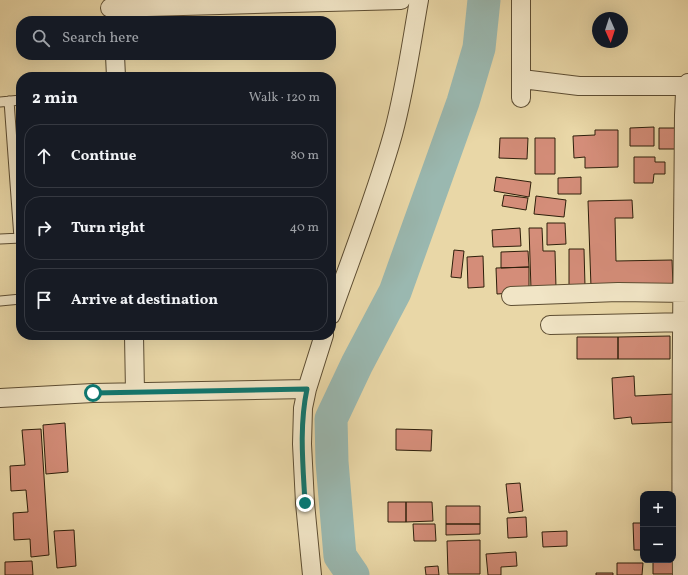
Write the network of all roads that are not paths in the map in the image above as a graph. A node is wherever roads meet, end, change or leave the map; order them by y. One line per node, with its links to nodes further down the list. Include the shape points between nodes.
1 (401, 0): 4 (street)
2 (419, 0): 19 (street, via 404,90 393,134)
3 (521, 0): 8 (street)
4 (235, 2): 5 (street)
5 (111, 10)
6 (115, 60): 7 (street)
7 (116, 72)
8 (522, 79): 9 (street, via 579,86); 10 (street)
9 (687, 85): 20 (street, via 684,115)
10 (522, 98)
11 (16, 100): 12 (lane)
12 (5, 101): 13 (lane)
13 (16, 201)
14 (16, 238): 15 (lane)
15 (0, 239)
16 (511, 296): 20 (street, via 618,292)
17 (16, 300): 18 (lane)
18 (0, 301)
19 (336, 301)
20 (684, 308): 21 (street); 27 (street)
21 (550, 324)
22 (134, 340): 25 (street)
23 (322, 340): 24 (street)
24 (307, 389): 25 (street); 28 (street, via 303,408 302,444)
25 (135, 392): 26 (street)
26 (0, 398)
27 (684, 457): 29 (street)
28 (312, 575)
29 (682, 575)

